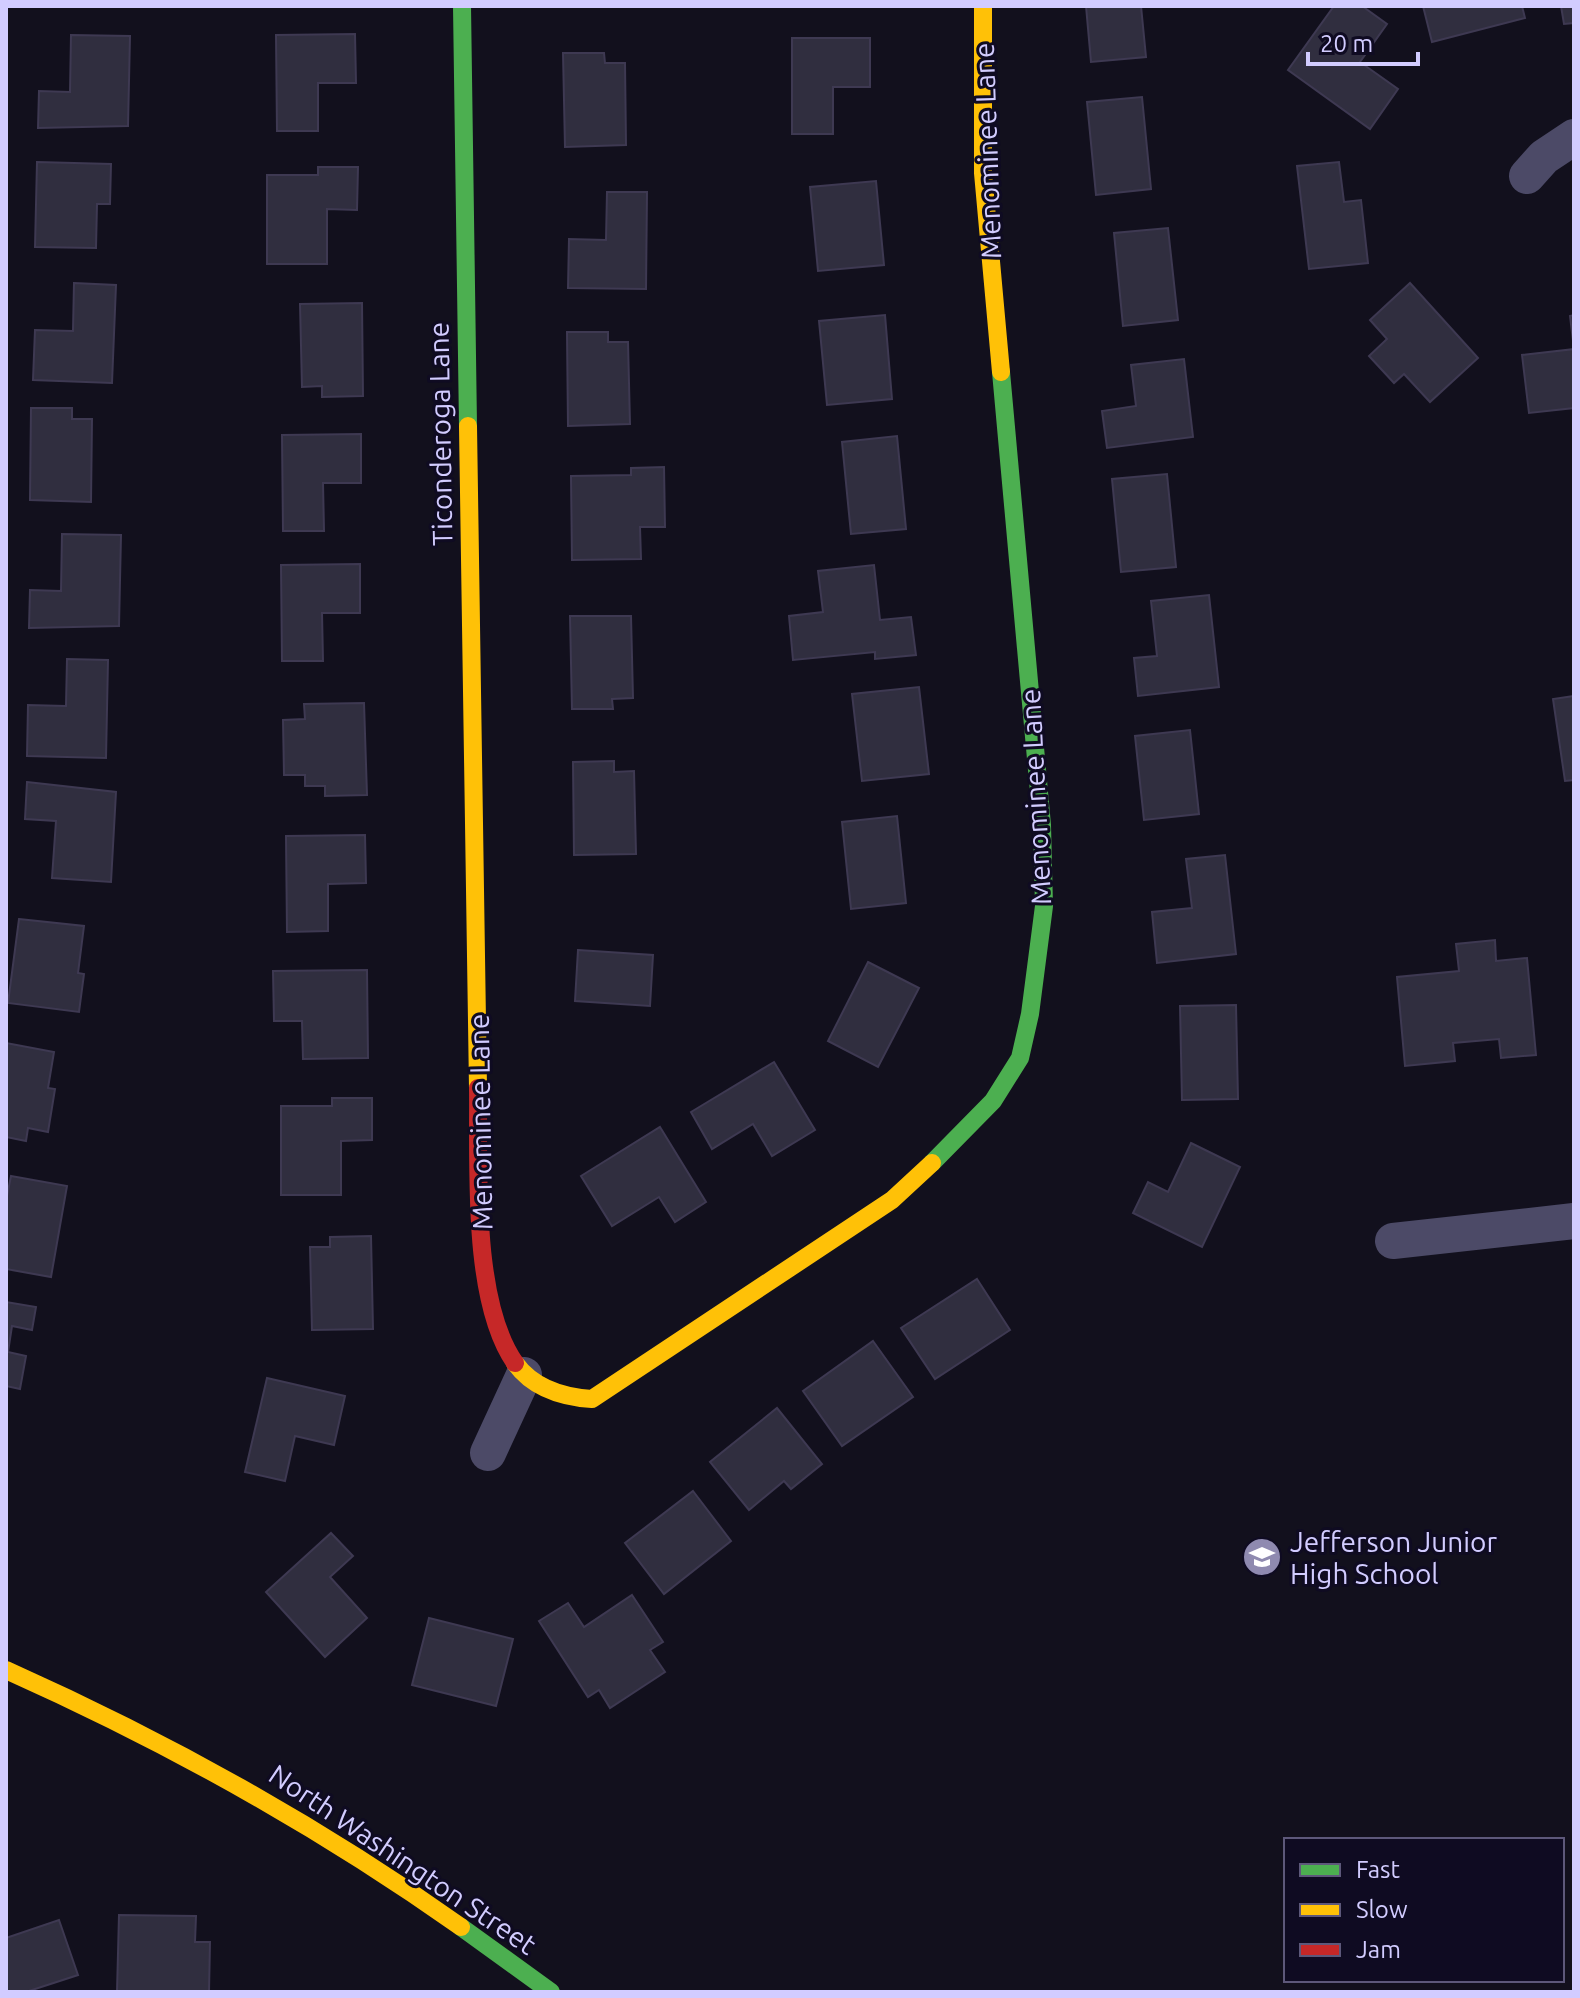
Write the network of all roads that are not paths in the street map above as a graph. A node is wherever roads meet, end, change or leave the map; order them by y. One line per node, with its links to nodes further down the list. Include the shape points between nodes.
1 (462, 6): 5 (street, Ticonderoga Lane)
2 (983, 6): 8 (street, Menominee Lane, via 983,173 1042,825 1044,906 1020,1058 993,1101 892,1200 667,1352 592,1399 543,1388)
3 (1574, 137): 4 (street)
4 (1527, 176)
5 (475, 860): 8 (street, Menominee Lane, via 485,1273 502,1344)
6 (1574, 1221): 7 (street)
7 (1393, 1241)
8 (524, 1375): 9 (street)
9 (488, 1453)
10 (6, 1670): 11 (street, North Washington Street, via 126,1724 282,1808 396,1881)
11 (551, 1992)

